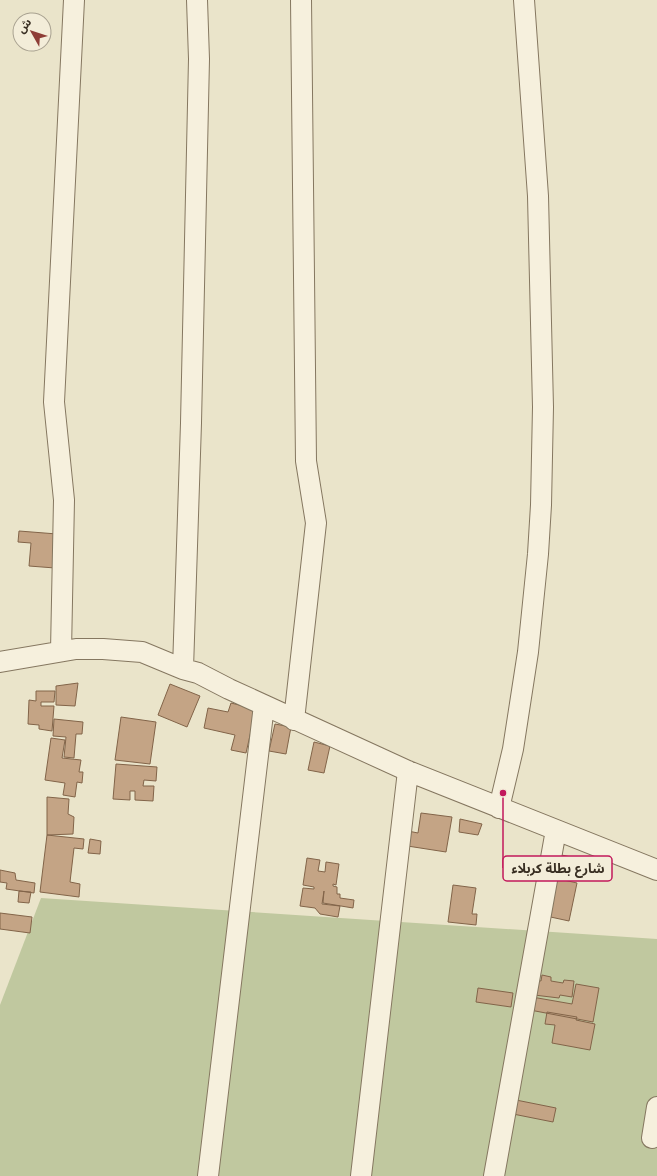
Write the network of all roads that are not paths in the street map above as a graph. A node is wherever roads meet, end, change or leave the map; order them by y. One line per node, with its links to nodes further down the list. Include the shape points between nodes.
1 (74, 0): 5 (street, via 54,402 64,500)
2 (197, 0): 7 (street, via 199,59)
3 (301, 0): 9 (street, via 306,461 316,523)
4 (524, 0): 11 (street, via 538,196 543,407 541,505 528,652)
5 (61, 651): 6 (street); 7 (street, via 103,649 142,652)
6 (0, 662)
7 (183, 669): 8 (street, via 198,673)
8 (264, 705): 9 (street); 16 (street)
9 (294, 720): 10 (street)
10 (408, 771): 11 (street); 17 (street)
11 (499, 808): 12 (street)
12 (556, 830): 13 (street); 18 (street)
13 (657, 870)
14 (657, 1107): 15 (street)
15 (652, 1138)
16 (208, 1176)
17 (361, 1176)
18 (494, 1176)

